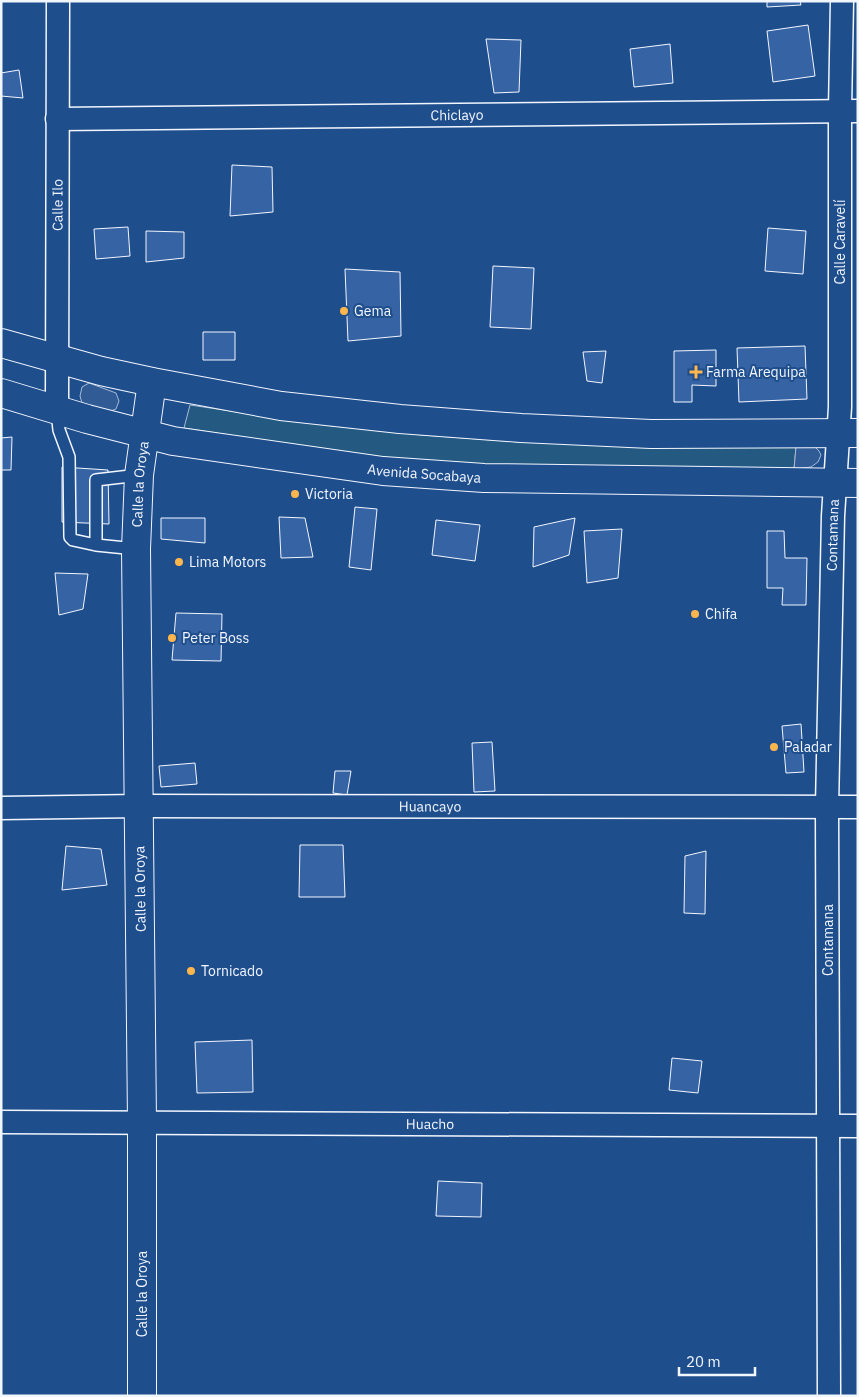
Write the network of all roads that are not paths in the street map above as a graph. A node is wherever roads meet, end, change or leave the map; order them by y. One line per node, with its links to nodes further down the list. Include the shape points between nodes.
1 (58, 1): 4 (street, Calle Ilo)
2 (842, 1): 3 (street, Calle Caravelí)
3 (849, 111): 4 (street, Chiclayo); 10 (street, Calle Caravelí, via 840,407)
4 (57, 119): 6 (street, Calle Ilo)
5 (1, 343): 6 (main road)
6 (57, 360): 7 (main road); 9 (street, Calle Ilo)
7 (152, 382): 10 (main road, via 281,406 521,428 651,434); 11 (main road, Calle la Oroya)
8 (1, 393): 9 (main road, Avenida Socabaya)
9 (57, 410): 11 (main road, Avenida Socabaya); 14 (lane, via 59,430 68,457 70,537)
10 (848, 433): 13 (street, Calle Caravelí)
11 (144, 434): 12 (main road, Calle la Oroya); 13 (main road, Avenida Socabaya, via 340,466 433,476)
12 (139, 475): 14 (lane, via 96,480); 15 (main road, Calle la Oroya)
13 (846, 483): 17 (street, Contamana)
14 (96, 545): 15 (lane)
15 (136, 548): 16 (main road, Calle la Oroya)
16 (139, 806): 17 (street, Huancayo); 19 (street, Huancayo); 21 (main road, Calle la Oroya)
17 (827, 807): 18 (street, Huancayo); 22 (street, Contamana)
18 (858, 807)
19 (1, 808)
20 (1, 1122): 21 (street, Huacho)
21 (142, 1122): 22 (street, Huacho); 24 (main road, Calle la Oroya)
22 (829, 1126): 23 (street, Huacho); 25 (street, Contamana)
23 (858, 1126)
24 (142, 1396)
25 (829, 1396)

